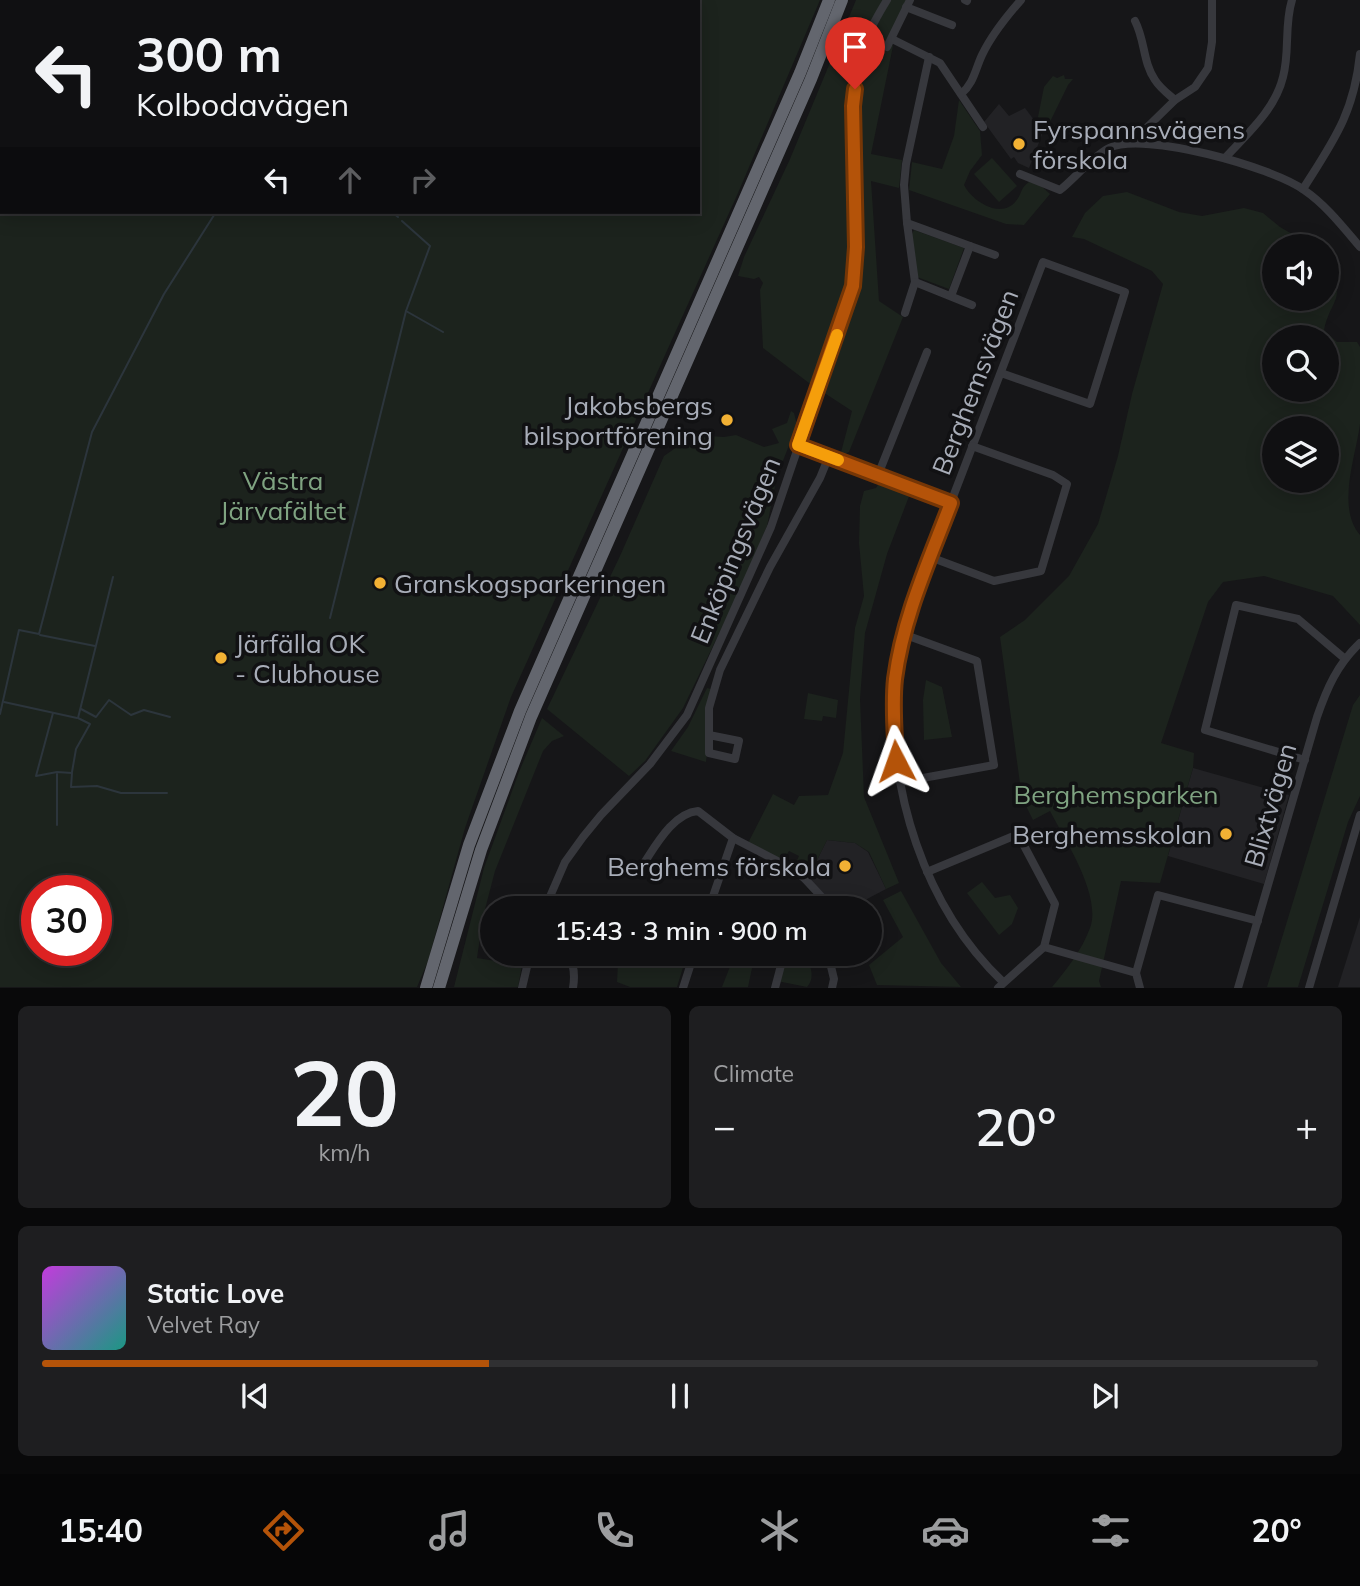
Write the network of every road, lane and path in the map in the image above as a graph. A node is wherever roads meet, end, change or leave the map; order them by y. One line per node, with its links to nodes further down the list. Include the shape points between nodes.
1 (829, 0): 57 (highway, via 520,711 473,834)
2 (842, 0): 58 (highway, via 526,727 481,850)
3 (887, 0): 29 (street, Enköpingsvägen, via 864,46 853,106 853,286)
4 (1021, 0): 12 (street, via 1002,22 971,85)
5 (1212, 0): 13 (street, via 1208,68 1195,87)
6 (1292, 0): 16 (street, via 1284,77 1276,96)
7 (908, 4): 9 (street); 11 (street, via 890,43)
8 (1135, 21): 13 (street, via 1154,79)
9 (952, 25)
10 (1360, 54): 18 (street, via 1357,84 1342,127)
11 (929, 57): 12 (street, via 940,63); 19 (street, via 906,164)
12 (961, 94): 14 (street)
13 (1175, 100): 15 (street)
14 (983, 127)
15 (1130, 143): 16 (street); 17 (street, via 1107,149 1060,190)
16 (1225, 158): 18 (street)
17 (1020, 174)
18 (1303, 189): 21 (street)
19 (907, 223): 20 (street); 23 (street)
20 (970, 246): 22 (street); 24 (street)
21 (1360, 247)
22 (995, 255)
23 (915, 282): 24 (street); 26 (street)
24 (951, 296): 25 (street)
25 (972, 305)
26 (905, 313)
27 (927, 352): 32 (street)
28 (1001, 373): 28 (street, Berghemsvägen, via 1042,262 1125,292 1090,404); 30 (street, Berghemsvägen)
29 (798, 445): 31 (street); 45 (street, Enköpingsvägen, via 771,527 687,715 650,764 583,837 565,862)
30 (972, 446): 33 (street, Berghemsvägen); 34 (street, via 1067,484 1041,571 994,581)
31 (829, 456): 32 (street); 38 (street, via 720,670 709,708)
32 (878, 475): 33 (street)
33 (951, 503): 34 (street, Berghemsvägen)
34 (930, 557): 35 (street, Berghemsvägen)
35 (903, 634): 40 (street, Berghemsvägen, via 894,725); 40 (street, via 977,661 994,765)
36 (1360, 643): 37 (street, Blixtvägen)
37 (1344, 658): 39 (street, Blixtvägen, via 1325,694); 39 (street, via 1298,619 1236,605 1205,730)
38 (709, 735)
39 (1305, 760): 48 (street, Blixtvägen)
40 (901, 782): 44 (street, Berghemsvägen)
41 (1360, 815): 66 (street)
42 (733, 838): 43 (street, via 698,811 688,812); 46 (street); 47 (street, via 793,869)
43 (640, 869)
44 (927, 872): 49 (street, via 1016,835 1055,904); 56 (street, Berghemsvägen, via 949,915)
45 (550, 896)
46 (713, 896)
47 (821, 896)
48 (1258, 921): 55 (street, via 1158,895); 65 (street, Blixtvägen)
49 (1044, 947): 55 (street); 56 (street)
50 (527, 966): 59 (street)
51 (573, 966): 60 (street)
52 (690, 966): 61 (street)
53 (781, 966): 62 (street)
54 (831, 966): 63 (street)
55 (1136, 973): 64 (street)
56 (1000, 985)
57 (426, 988)
58 (439, 988)
59 (522, 988)
60 (573, 988)
61 (683, 988)
62 (775, 988)
63 (832, 988)
64 (1140, 988)
65 (1238, 988)
66 (1309, 988)

